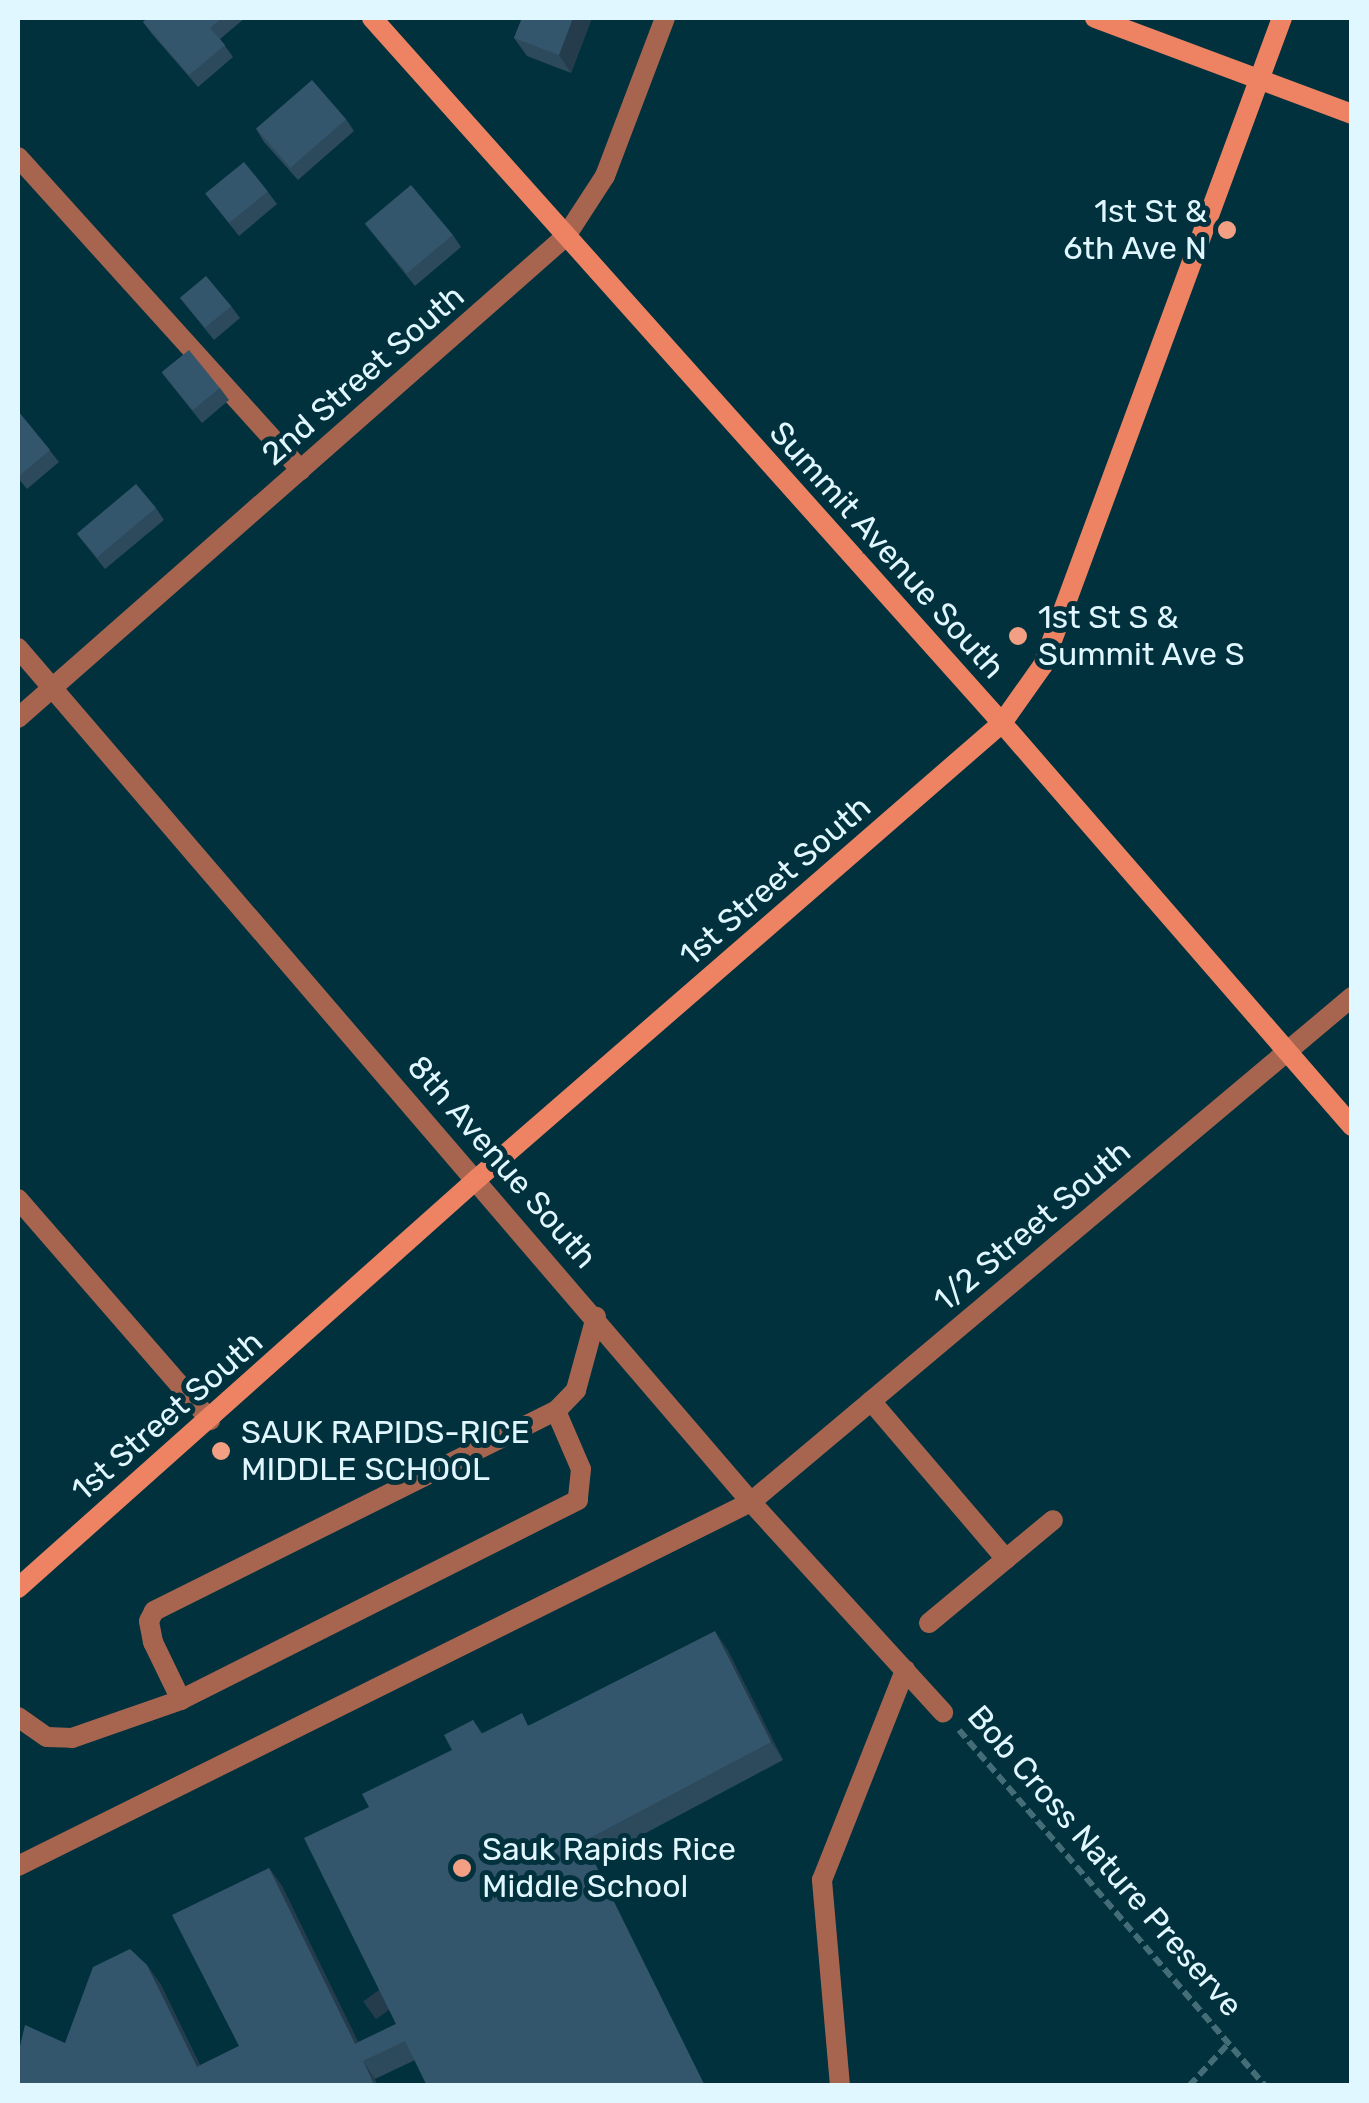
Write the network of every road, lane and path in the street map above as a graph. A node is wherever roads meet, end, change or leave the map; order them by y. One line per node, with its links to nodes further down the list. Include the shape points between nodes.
1 (372, 18): 8 (street, Summit Avenue South)
2 (665, 18): 8 (street, 2nd Street South, via 605,176)
3 (1095, 18): 5 (street)
4 (1282, 18): 5 (street, 1st Street South)
5 (1258, 82): 6 (street); 13 (street, 1st Street South, via 1042,665)
6 (1352, 114)
7 (18, 157): 9 (street)
8 (566, 236): 9 (street, 2nd Street South); 13 (street, Summit Avenue South)
9 (301, 470): 11 (street, 2nd Street South)
10 (18, 648): 11 (street, 8th Avenue South)
11 (52, 688): 12 (street, 2nd Street South); 17 (street, 8th Avenue South)
12 (18, 718)
13 (1002, 724): 15 (street, Summit Avenue South); 17 (street, 1st Street South)
14 (1352, 997): 15 (street, 1/2 Street South)
15 (1287, 1050): 16 (street, Summit Avenue South); 20 (street, 1/2 Street South)
16 (1352, 1126)
17 (478, 1178): 19 (street, 8th Avenue South); 22 (street, 1st Street South)
18 (18, 1199): 22 (street)
19 (596, 1317): 21 (street, via 576,1390); 23 (street, 8th Avenue South)
20 (871, 1401): 23 (street, 1/2 Street South); 25 (street)
21 (556, 1411): 29 (street, via 582,1470 578,1500); 29 (street, via 154,1611 152,1642)
22 (210, 1420): 26 (street, 1st Street South)
23 (751, 1502): 28 (street, 8th Avenue South); 32 (street, 1/2 Street South)
24 (1053, 1520): 25 (street)
25 (1006, 1559): 27 (street)
26 (18, 1588)
27 (929, 1623)
28 (905, 1670): 30 (street, 8th Avenue South); 34 (street, via 822,1880)
29 (182, 1700): 31 (street, via 72,1738 47,1737)
30 (943, 1712): 33 (path, Bob Cross Nature Preserve)
31 (18, 1716)
32 (18, 1866)
33 (1229, 2043): 35 (path, Bob Cross Nature Preserve); 36 (path, Bob Cross Nature Preserve)
34 (840, 2086)
35 (1189, 2086)
36 (1265, 2086)

